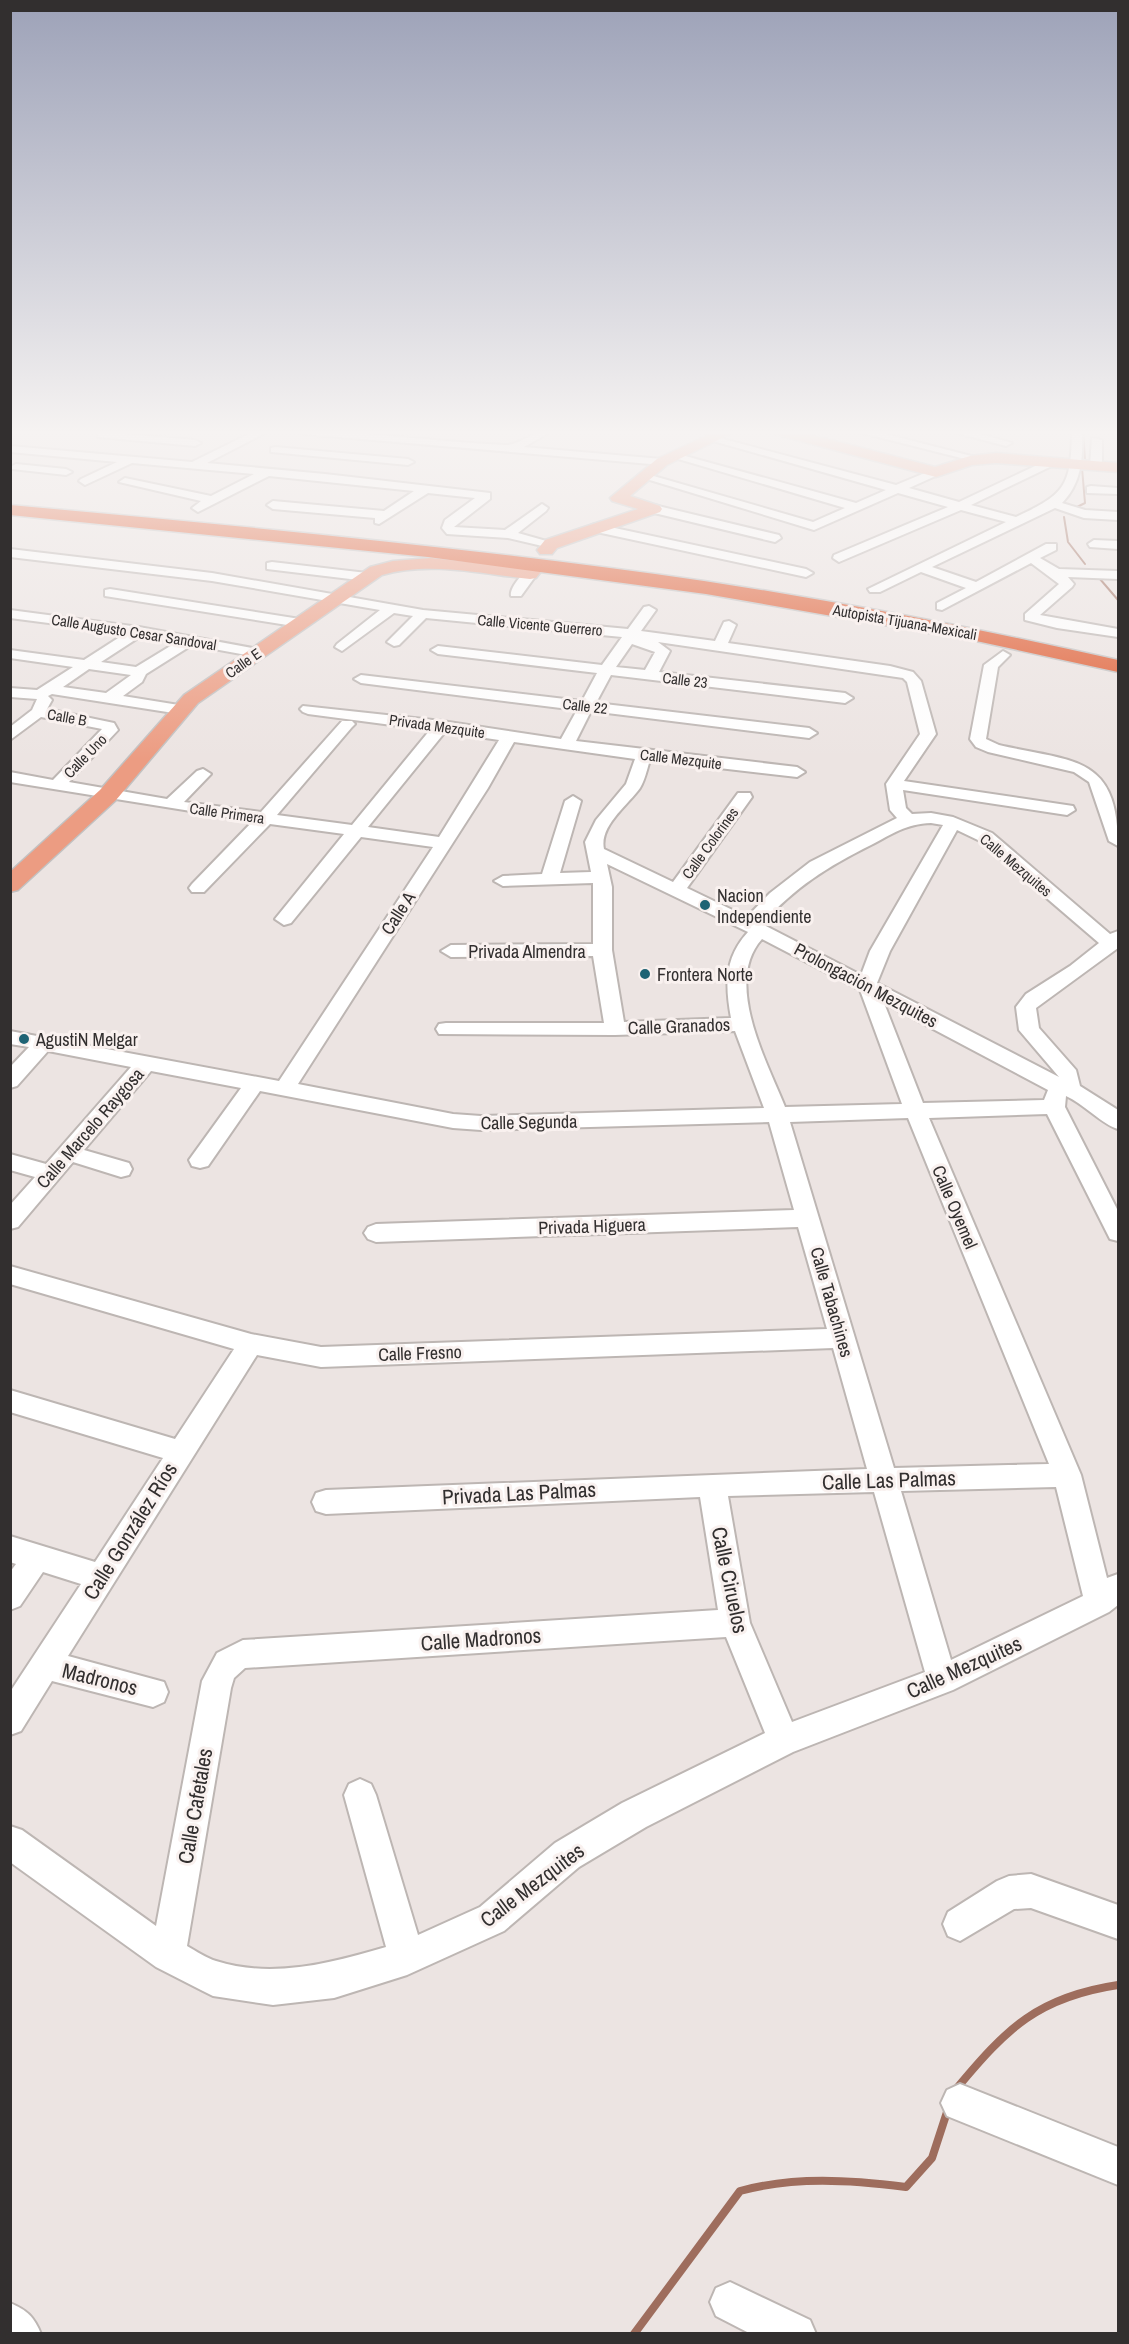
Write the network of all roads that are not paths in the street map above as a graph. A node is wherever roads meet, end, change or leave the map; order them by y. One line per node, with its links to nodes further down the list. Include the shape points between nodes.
1 (277, 540): 14 (highway, Autopista Tijuana-Mexicali)
2 (381, 540): 48 (highway, Autopista Tijuana-Mexicali, via 686,578 926,618)
3 (528, 540): 10 (street)
4 (565, 540): 10 (main road)
5 (654, 540): 19 (street)
6 (880, 540): 13 (street)
7 (980, 540): 17 (street)
8 (1094, 544): 9 (street)
9 (1119, 545)
10 (548, 547)
11 (1051, 547): 15 (street)
12 (10, 553): 27 (street, Calle Vicente Guerrero, via 212,577)
13 (839, 558)
14 (440, 559): 18 (main road, Calle E); 22 (main road, Calle E, via 388,566); 36 (highway, Autopista Tijuana-Mexicali, via 718,590)
15 (1033, 559): 20 (street); 23 (street)
16 (272, 566): 22 (street)
17 (922, 568): 23 (street); 24 (street)
18 (532, 572): 26 (street)
19 (806, 573)
20 (1056, 573): 21 (street); 37 (street, via 1067,584 1030,617)
21 (1119, 575)
22 (367, 577): 27 (main road, Calle E)
23 (977, 587): 28 (street)
24 (875, 589)
25 (110, 593): 33 (street)
26 (516, 593)
27 (335, 600): 29 (street, Calle Vicente Guerrero); 33 (main road, Calle E)
28 (942, 606)
29 (390, 609): 31 (street, Calle Vicente Guerrero); 42 (street)
30 (649, 610): 38 (street)
31 (423, 614): 38 (street, Calle Vicente Guerrero, via 551,619); 40 (street)
32 (11, 615): 35 (street, Calle Augusto Cesar Sandoval)
33 (300, 623): 44 (main road, Calle E)
34 (729, 625): 41 (street)
35 (139, 630): 39 (street, Calle Augusto Cesar Sandoval); 49 (street)
36 (962, 632): 46 (highway, via 996,642 1005,648); 47 (highway, Autopista Tijuana-Mexicali)
37 (1119, 633)
38 (630, 637): 41 (street, Calle Vicente Guerrero); 51 (street); 53 (street, via 663,651)
39 (190, 640): 44 (street, Calle Augusto Cesar Sandoval); 52 (street)
40 (394, 642)
41 (719, 646): 74 (street, Calle Vicente Guerrero, via 908,675 917,688 928,734)
42 (342, 647)
43 (438, 650): 51 (street, Calle 23, via 528,654)
44 (258, 653): 60 (main road, Calle E)
45 (10, 654): 49 (street)
46 (1003, 655): 47 (highway); 85 (street, via 991,665 978,739 981,744 1090,774 1096,780)
47 (1072, 655): 50 (highway, Autopista Tijuana-Mexicali)
48 (1119, 659)
49 (87, 665): 52 (street); 55 (street)
50 (1119, 666)
51 (606, 670): 53 (street, Calle 23); 59 (street)
52 (139, 672): 57 (street, via 137,679)
53 (650, 676): 58 (street, Calle 23)
54 (361, 679): 59 (street, Calle 22)
55 (45, 692): 56 (street, Calle B); 57 (street); 62 (street, Calle B)
56 (11, 693)
57 (109, 698): 60 (street)
58 (845, 698)
59 (585, 706): 67 (street, Calle 22); 69 (street)
60 (180, 709): 76 (main road, Calle E)
61 (308, 709): 65 (street, Privada Mezquite)
62 (38, 712): 64 (street, Calle B); 66 (street)
63 (347, 724): 81 (street)
64 (109, 726): 75 (street, Calle Uno, via 110,730)
65 (442, 726): 68 (street, Privada Mezquite); 84 (street)
66 (14, 729)
67 (809, 733)
68 (509, 736): 69 (street, Privada Mezquite); 86 (street, Calle A)
69 (566, 744): 70 (street, Calle Mezquite)
70 (644, 755): 71 (street, Calle Mezquite); 87 (street, via 634,785 597,833)
71 (797, 772)
72 (203, 774): 79 (street)
73 (10, 777): 75 (street, Calle Primera)
74 (894, 784): 80 (street); 82 (street, via 898,810)
75 (57, 785): 76 (street, Calle Primera)
76 (108, 795): 79 (street, Calle Primera); 91 (main road, Calle E)
77 (744, 797): 93 (street, Calle Colorines)
78 (573, 801): 89 (street)
79 (171, 806): 81 (street, Calle Primera)
80 (1067, 810)
81 (265, 819): 84 (street, Calle Primera); 92 (street)
82 (908, 819): 83 (street, Calle Mezquites); 95 (street, Calle Tabachines, via 816,867 776,897)
83 (953, 822): 96 (street, Calle Mezquites, via 986,837); 99 (street, via 880,951)
84 (356, 831): 86 (street, Calle Primera); 94 (street)
85 (1119, 841)
86 (444, 843): 108 (street, Calle A)
87 (596, 852): 88 (street); 93 (street, Prolongación Mezquites)
88 (602, 877): 89 (street); 97 (street)
89 (549, 879): 90 (street)
90 (503, 881)
91 (10, 885)
92 (198, 888)
93 (677, 889): 95 (street, Prolongación Mezquites)
94 (284, 920)
95 (755, 927): 99 (street, Prolongación Mezquites); 100 (street, Calle Tabachines, via 739,960 737,986)
96 (1115, 941): 109 (street, Calle Mezquites, via 1033,998 1026,1007 1029,1030 1069,1074)
97 (602, 950): 98 (street, Privada Almendra); 102 (street)
98 (451, 951)
99 (867, 984): 109 (street, Prolongación Mezquites); 110 (street, Calle Oyemel)
100 (743, 1024): 102 (street, Calle Granados); 111 (street, Calle Tabachines)
101 (446, 1029): 102 (street, Calle Granados)
102 (615, 1029)
103 (10, 1037): 104 (street, Calle Segunda)
104 (43, 1044): 105 (street, Calle Segunda); 106 (street)
105 (147, 1062): 107 (street, Calle Segunda); 113 (street, Calle Marcelo Raygosa)
106 (10, 1081)
107 (255, 1083): 108 (street, Calle Segunda); 114 (street)
108 (284, 1089): 111 (street, Calle Segunda, via 481,1123)
109 (1061, 1094): 110 (street, Calle Segunda); 112 (street, Prolongación Mezquites, via 1108,1112); 121 (street)
110 (915, 1110): 111 (street, Calle Segunda); 127 (street, Calle Oyemel)
111 (777, 1113): 118 (street, Calle Tabachines)
112 (1119, 1122)
113 (68, 1153): 116 (street); 117 (street, Calle Marcelo Raygosa)
114 (200, 1160)
115 (10, 1162): 117 (street)
116 (121, 1169)
117 (51, 1173): 119 (street, Calle Marcelo Raygosa)
118 (808, 1218): 120 (street, Privada Higuera); 123 (street, Calle Tabachines)
119 (10, 1221)
120 (375, 1233)
121 (1119, 1233)
122 (10, 1275): 124 (street, Calle Fresno)
123 (841, 1338): 124 (street, Calle Fresno, via 321,1357); 128 (street, Calle Tabachines)
124 (251, 1344): 126 (street, Calle González Ríos)
125 (10, 1401): 126 (street)
126 (180, 1452): 132 (street, Calle González Ríos)
127 (1067, 1475): 128 (street, Calle Las Palmas); 133 (street, Calle Oyemel)
128 (886, 1480): 129 (street, Calle Las Palmas); 138 (street, Calle Tabachines)
129 (712, 1485): 130 (street, Privada Las Palmas); 135 (street, Calle Ciruelos)
130 (326, 1502)
131 (24, 1553): 132 (street); 134 (street)
132 (102, 1576): 137 (street, Calle González Ríos)
133 (1109, 1595): 138 (street, Calle Mezquites)
134 (10, 1597)
135 (735, 1623): 136 (street, Calle Madronos, via 243,1654); 141 (street, Calle Ciruelos)
136 (228, 1660): 146 (street, Calle Cafetales, via 220,1672 212,1706)
137 (46, 1665): 139 (street, Madronos); 140 (street, Calle González Ríos)
138 (942, 1680): 141 (street, Calle Mezquites)
139 (153, 1692)
140 (10, 1720)
141 (784, 1740): 147 (street, Calle Mezquites, via 634,1815 567,1855 492,1919)
142 (360, 1795): 147 (street)
143 (10, 1842): 146 (street, Calle Mezquites)
144 (1119, 1922): 145 (street, via 1031,1891 1009,1893)
145 (960, 1924)
146 (168, 1955): 147 (street, Calle Mezquites, via 213,1978 273,1987 334,1980)
147 (407, 1958)
148 (960, 2103): 149 (street)
149 (1119, 2166)
150 (730, 2302): 153 (street)
151 (10, 2323): 152 (street)
152 (21, 2334)
153 (796, 2334)

